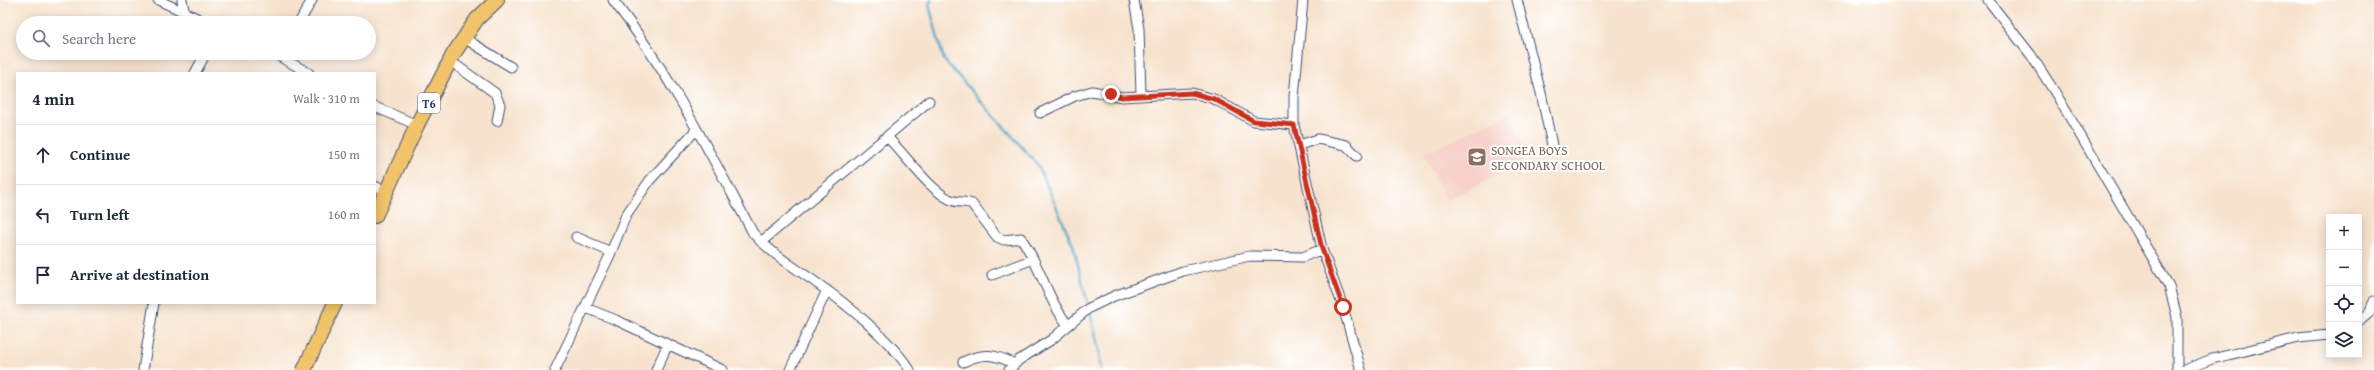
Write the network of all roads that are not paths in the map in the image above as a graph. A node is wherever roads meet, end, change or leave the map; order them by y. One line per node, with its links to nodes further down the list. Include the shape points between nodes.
1 (158, 0): 10 (street)
2 (182, 0): 10 (street)
3 (312, 0): 12 (street)
4 (497, 0): 13 (highway, T6, via 477,19)
5 (613, 0): 27 (street, via 648,48)
6 (1134, 0): 20 (street, via 1139,29)
7 (1303, 0): 26 (street, via 1294,97)
8 (1517, 0): 30 (street)
9 (1988, 0): 59 (street, via 2031,55 2056,94 2169,286 2177,317)
10 (185, 14): 11 (street)
11 (190, 16)
12 (303, 16)
13 (464, 38): 16 (highway, T6); 17 (street)
14 (202, 60): 18 (street)
15 (293, 60): 19 (street)
16 (450, 61): 24 (street, via 495,93 500,106); 25 (highway, T6)
17 (512, 67)
18 (196, 72)
19 (305, 72)
20 (1141, 95): 23 (street, via 1122,97 1092,91 1075,96); 26 (street, via 1192,93 1214,99 1254,121)
21 (929, 101): 28 (street)
22 (376, 107): 25 (street)
23 (1040, 113)
24 (497, 121)
25 (417, 125): 32 (highway, T6)
26 (1294, 125): 29 (street)
27 (696, 130): 35 (street, via 753,233); 37 (street, via 643,190 626,215)
28 (887, 136): 35 (street); 38 (street, via 922,176 949,200 972,204 997,237 1004,240 1021,238)
29 (1299, 145): 31 (street, via 1318,139 1346,145); 36 (street)
30 (1552, 145)
31 (1357, 156)
32 (381, 189): 33 (highway, T6)
33 (376, 212)
34 (576, 237): 37 (street)
35 (761, 242): 40 (street)
36 (1322, 249): 46 (street, via 1303,257 1253,255 1183,271 1114,296 1089,308); 58 (street, via 1343,307)
37 (611, 252): 44 (street)
38 (1033, 259): 39 (street); 46 (street, via 1058,313)
39 (992, 274)
40 (827, 290): 56 (street); 57 (street, via 872,328)
41 (2374, 301): 45 (street, via 2369,313)
42 (154, 304): 51 (street)
43 (335, 304): 52 (highway)
44 (586, 308): 48 (street); 53 (street)
45 (2362, 319)
46 (1068, 325): 50 (street)
47 (2326, 335): 60 (street, via 2298,338 2212,359)
48 (668, 344): 54 (street); 55 (street)
49 (964, 362): 50 (street, via 990,354)
50 (1012, 367)
51 (143, 370)
52 (304, 370)
53 (555, 370)
54 (656, 370)
55 (723, 370)
56 (790, 370)
57 (910, 370)
58 (1361, 370)
59 (2177, 370)
60 (2184, 370)

